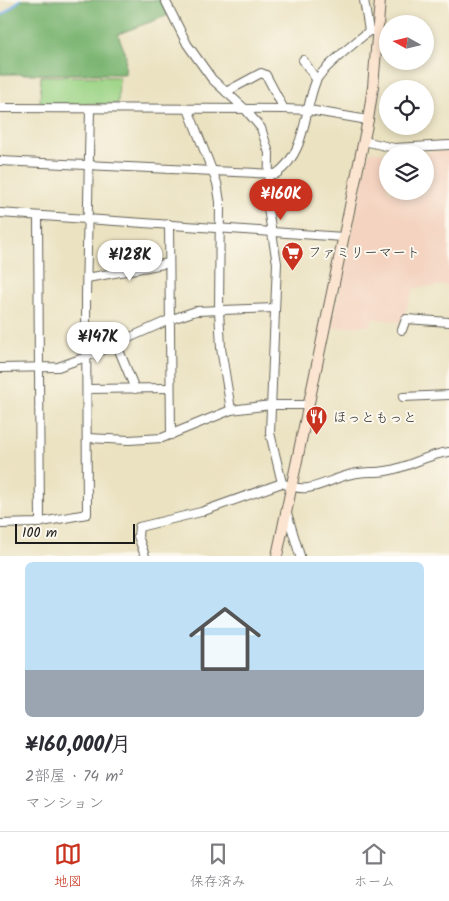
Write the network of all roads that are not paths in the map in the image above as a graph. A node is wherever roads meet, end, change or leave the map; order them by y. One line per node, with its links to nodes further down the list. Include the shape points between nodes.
1 (165, 0): 7 (street, via 188,44 212,79)
2 (364, 0): 4 (street)
3 (380, 0): 4 (street)
4 (374, 31): 6 (street); 14 (street)
5 (303, 60): 6 (street)
6 (316, 79): 13 (street)
7 (226, 92): 11 (street); 12 (street, via 261,73 266,75)
8 (0, 108): 9 (street)
9 (90, 109): 10 (street); 18 (street)
10 (188, 109): 11 (street); 19 (street)
11 (245, 109): 12 (street); 20 (street, via 265,135 270,153)
12 (284, 109): 13 (street)
13 (309, 110): 14 (street); 20 (street, via 289,164)
14 (368, 120): 15 (street)
15 (364, 141): 16 (street, via 394,148); 27 (street)
16 (449, 145)
17 (0, 161): 18 (street)
18 (89, 165): 19 (street); 23 (street)
19 (213, 171): 20 (street); 25 (street, via 220,202)
20 (269, 175): 26 (street)
21 (0, 213): 22 (street)
22 (38, 216): 23 (street); 38 (street)
23 (88, 218): 24 (street); 29 (street)
24 (169, 224): 25 (street); 28 (street)
25 (220, 228): 26 (street); 31 (street)
26 (271, 232): 27 (street); 30 (street, via 277,263)
27 (343, 237): 45 (street)
28 (169, 263): 29 (street); 32 (street)
29 (87, 278): 36 (street)
30 (275, 308): 31 (street); 44 (street)
31 (219, 310): 32 (street, via 196,311); 46 (street, via 221,348)
32 (169, 320): 35 (street); 39 (street)
33 (449, 322): 34 (street, via 406,319)
34 (402, 330)
35 (116, 343): 36 (street); 41 (street)
36 (86, 357): 38 (street); 40 (street)
37 (0, 368): 38 (street)
38 (40, 368): 53 (street)
39 (170, 388): 41 (street); 47 (street)
40 (86, 389): 41 (street); 48 (street)
41 (136, 389)
42 (403, 396): 43 (street)
43 (449, 396)
44 (271, 405): 45 (street); 46 (street); 50 (street, via 270,433)
45 (309, 405): 51 (street)
46 (231, 410): 47 (street)
47 (171, 435): 48 (street, via 144,440)
48 (87, 438): 53 (street, via 87,514)
49 (449, 452): 51 (street, via 387,471 348,474 313,488)
50 (282, 483): 51 (street); 55 (street, via 201,512 139,527 138,536)
51 (292, 488): 52 (street)
52 (286, 513): 56 (street); 57 (street)
53 (40, 523): 54 (street)
54 (0, 524)
55 (145, 556)
56 (277, 556)
57 (300, 556)

